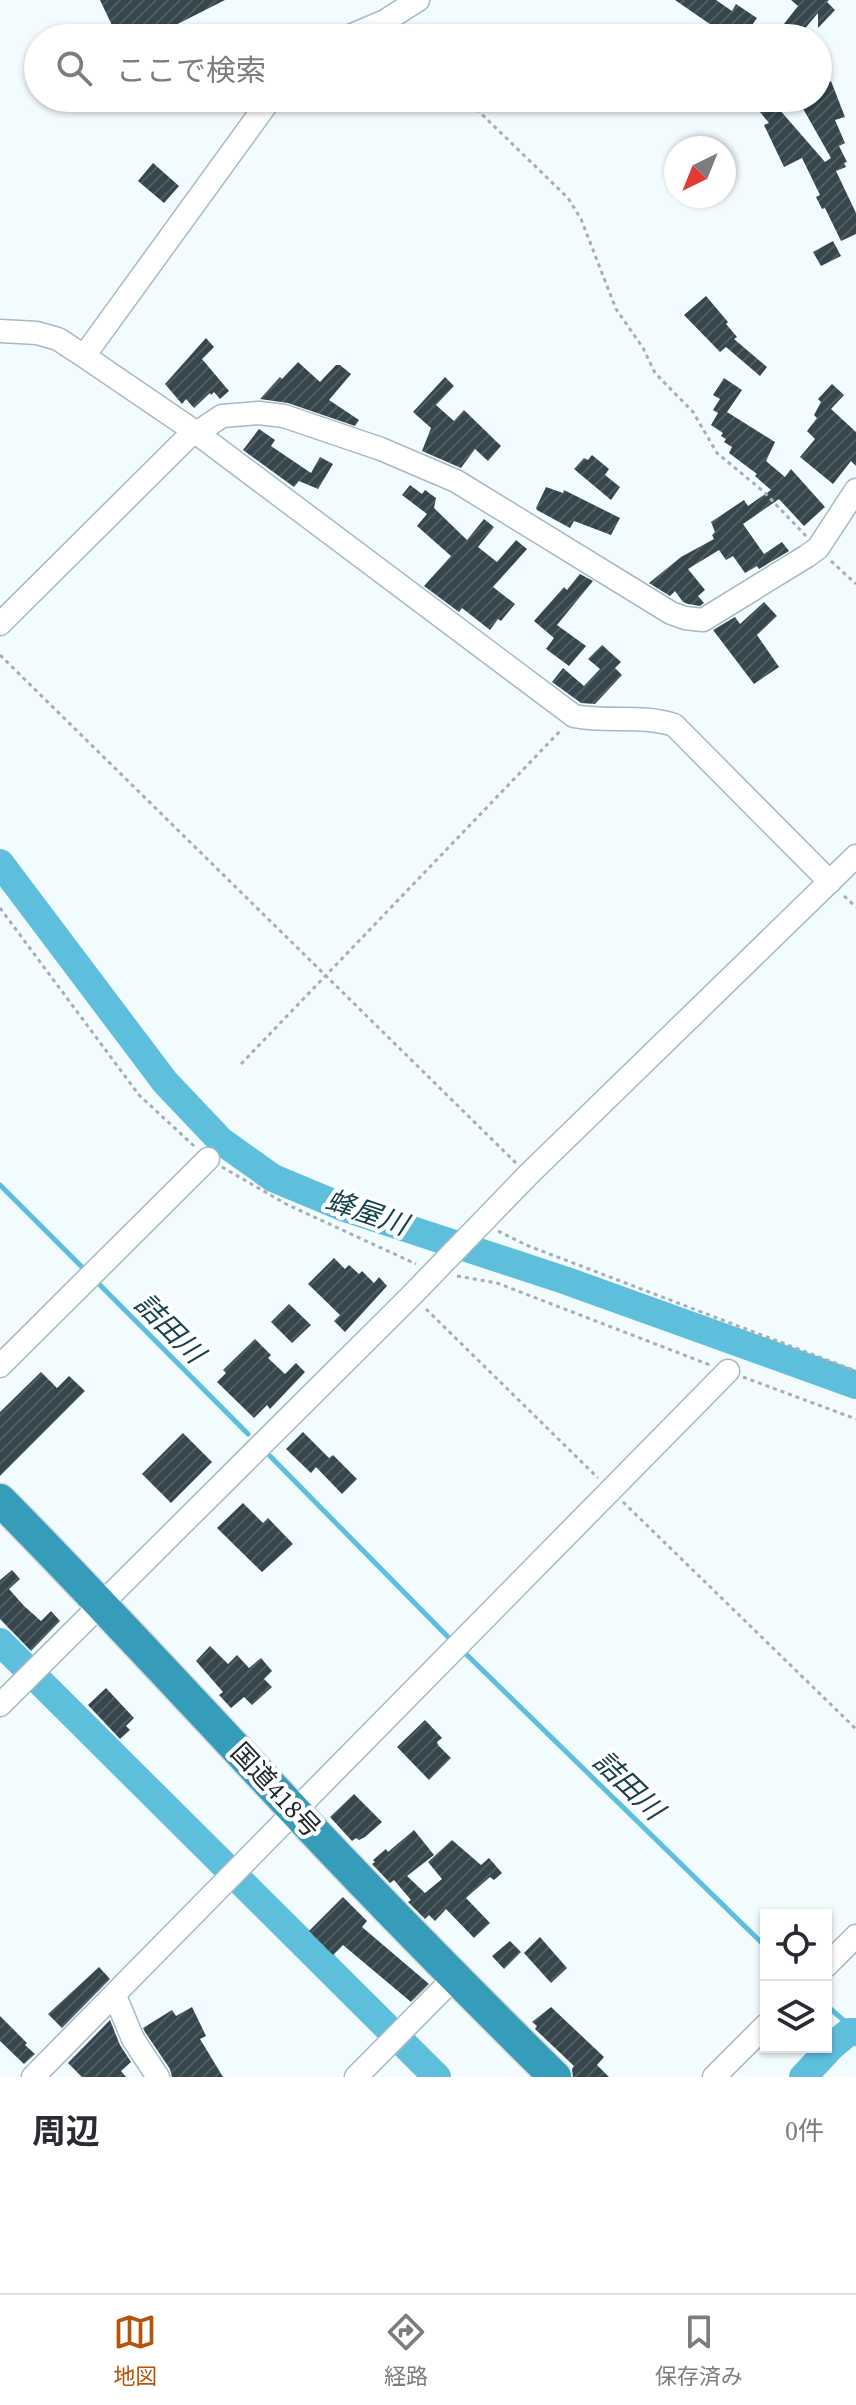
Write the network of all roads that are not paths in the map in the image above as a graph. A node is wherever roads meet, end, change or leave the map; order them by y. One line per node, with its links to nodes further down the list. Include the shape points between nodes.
1 (418, 0): 2 (street)
2 (378, 24)
3 (261, 112): 5 (street)
4 (0, 331): 5 (street, via 58,339)
5 (84, 356): 6 (street)
6 (194, 431): 7 (street, via 222,416 259,413 284,416 381,449 456,481 671,613 703,620 818,548); 8 (street); 10 (street, via 574,716 606,721 652,718 674,725)
7 (856, 490)
8 (0, 624)
9 (856, 856): 10 (street)
10 (830, 882): 15 (street, via 528,1175)
11 (208, 1159): 12 (street)
12 (0, 1366)
13 (728, 1371): 17 (street)
14 (0, 1500): 15 (highway, 国道418号)
15 (102, 1603): 16 (street); 17 (highway, 国道418号)
16 (0, 1705)
17 (294, 1810): 20 (highway, 国道418号); 21 (street)
18 (856, 1936): 19 (street)
19 (832, 1960)
20 (455, 1977): 25 (street); 26 (highway, 国道418号)
21 (115, 1996): 23 (street); 24 (street, via 133,2039)
22 (760, 2031): 27 (street)
23 (33, 2077)
24 (158, 2077)
25 (356, 2077)
26 (555, 2077)
27 (714, 2077)

